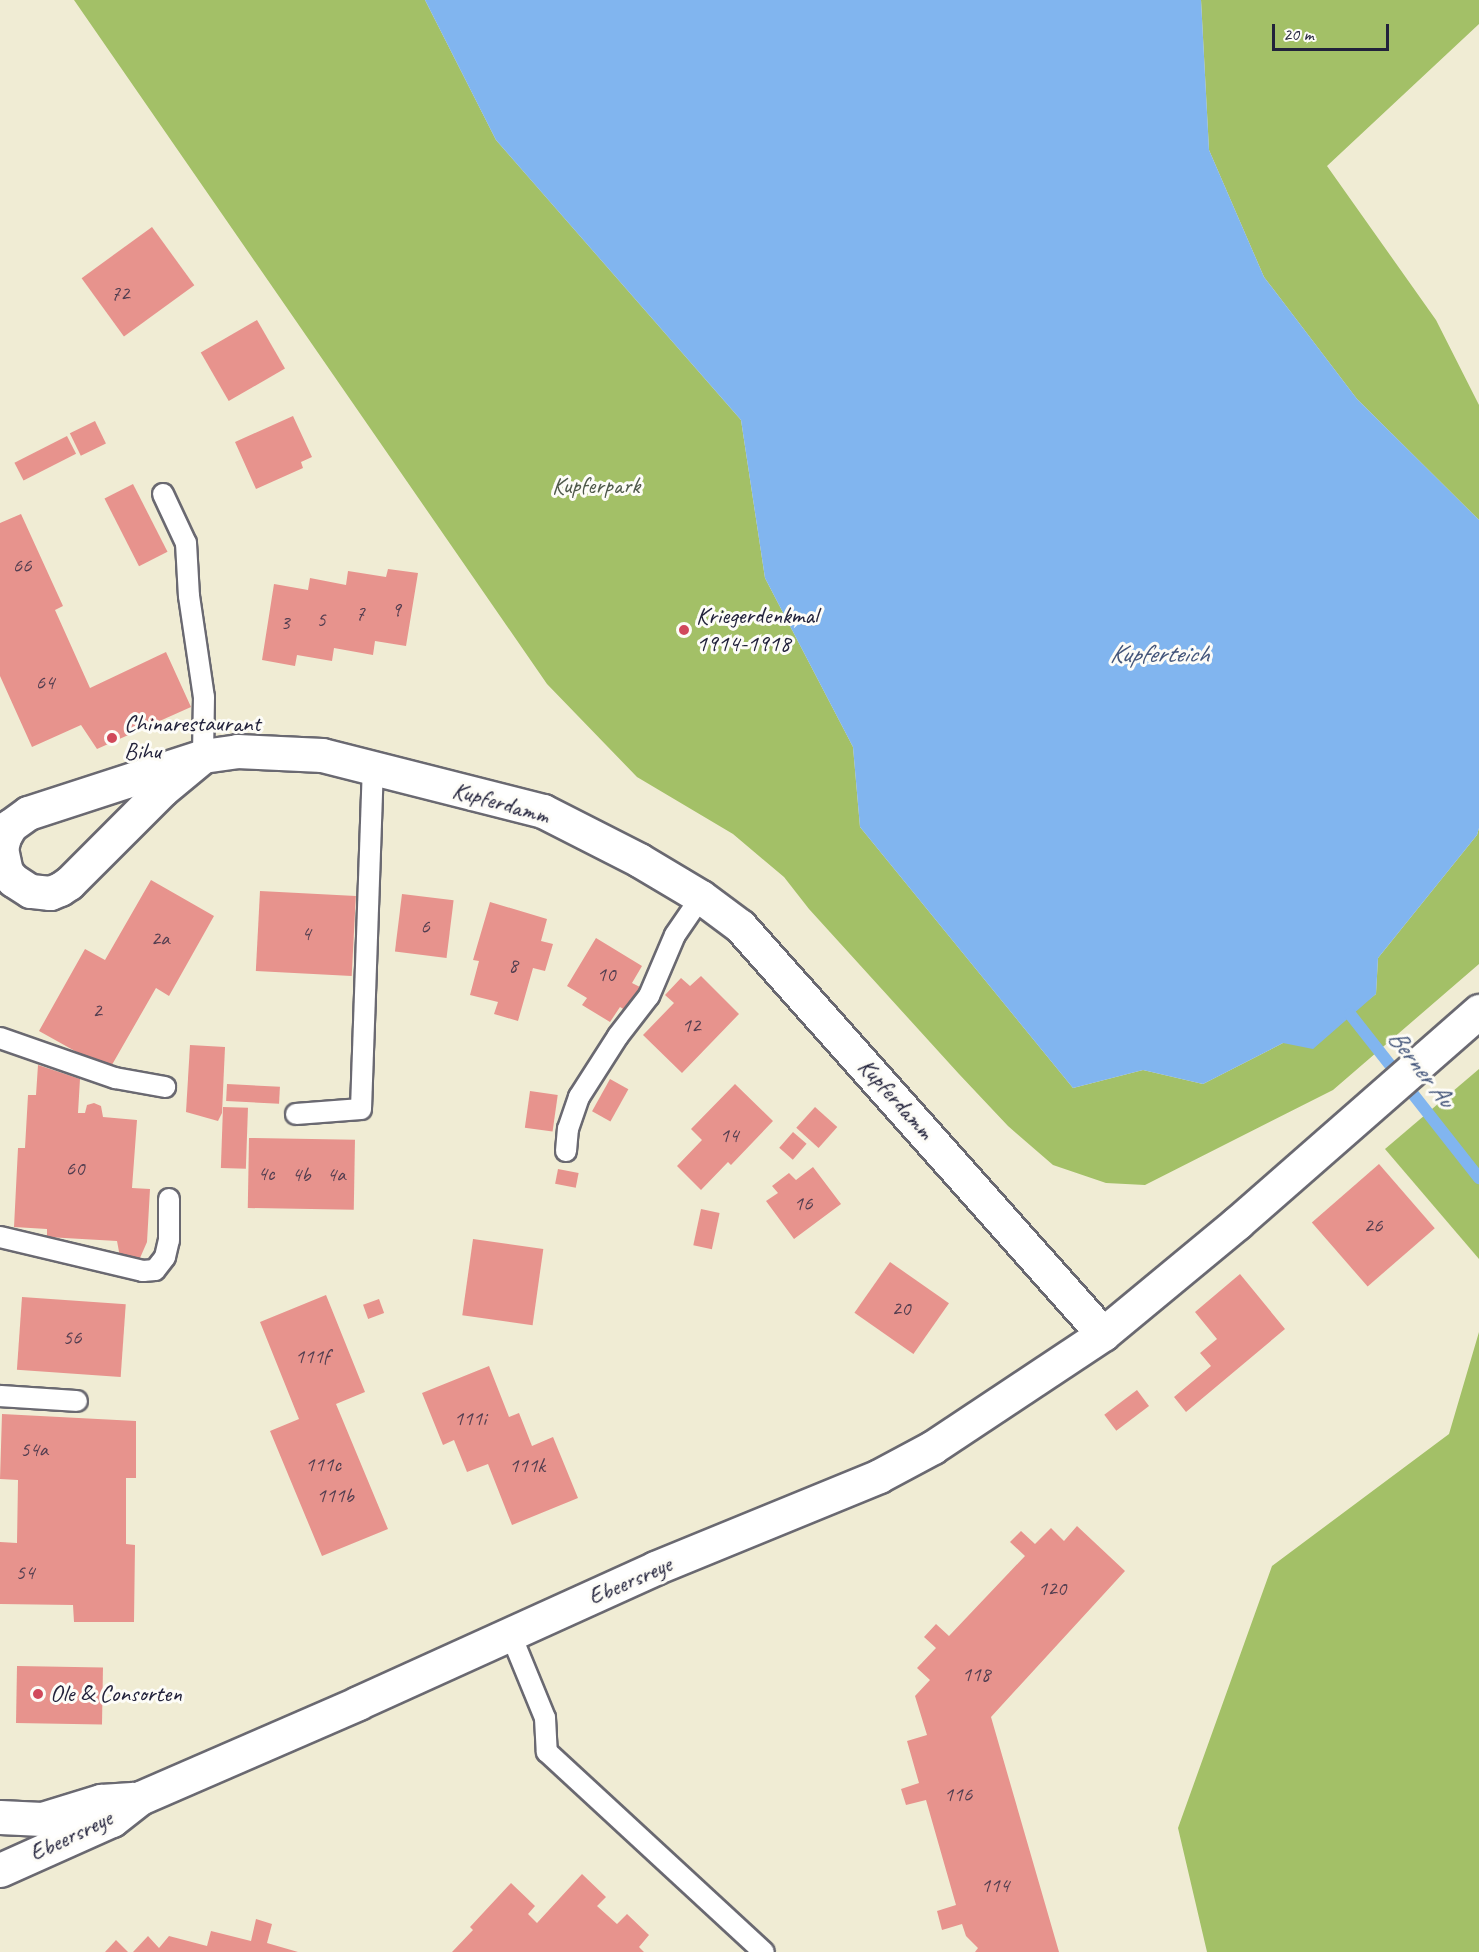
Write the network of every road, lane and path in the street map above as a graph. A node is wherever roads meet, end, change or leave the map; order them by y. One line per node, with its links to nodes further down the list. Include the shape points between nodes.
1 (163, 494): 2 (lane, via 186,543 189,596 204,697)
2 (203, 756): 2 (street, Kupferdamm, via 18,819 2,843 6,872 30,891 50,893 69,884 162,790); 3 (street, Kupferdamm, via 237,751 322,755)
3 (373, 768): 4 (street, Kupferdamm, via 543,812 639,860); 8 (lane, via 361,1108)
4 (701, 897): 9 (lane, via 675,934 649,996 579,1097 568,1129); 12 (street, Kupferdamm, via 740,926 771,959)
5 (1479, 1011): 12 (street, via 1237,1223)
6 (0, 1038): 7 (lane, via 115,1078)
7 (165, 1087)
8 (296, 1114)
9 (566, 1151)
10 (169, 1199): 11 (lane, via 169,1240 165,1257 155,1270 143,1271)
11 (0, 1237)
12 (1103, 1334): 15 (street, Ebeersreye, via 933,1447 879,1476 655,1568)
13 (0, 1396): 14 (lane)
14 (77, 1401)
15 (511, 1635): 16 (street, Ebeersreye); 19 (lane, via 545,1718 547,1752)
16 (140, 1798): 17 (street, Ebeersreye, via 101,1801 42,1819); 18 (street, Ebeersreye, via 112,1820)
17 (0, 1817)
18 (0, 1870)
19 (764, 1952)

